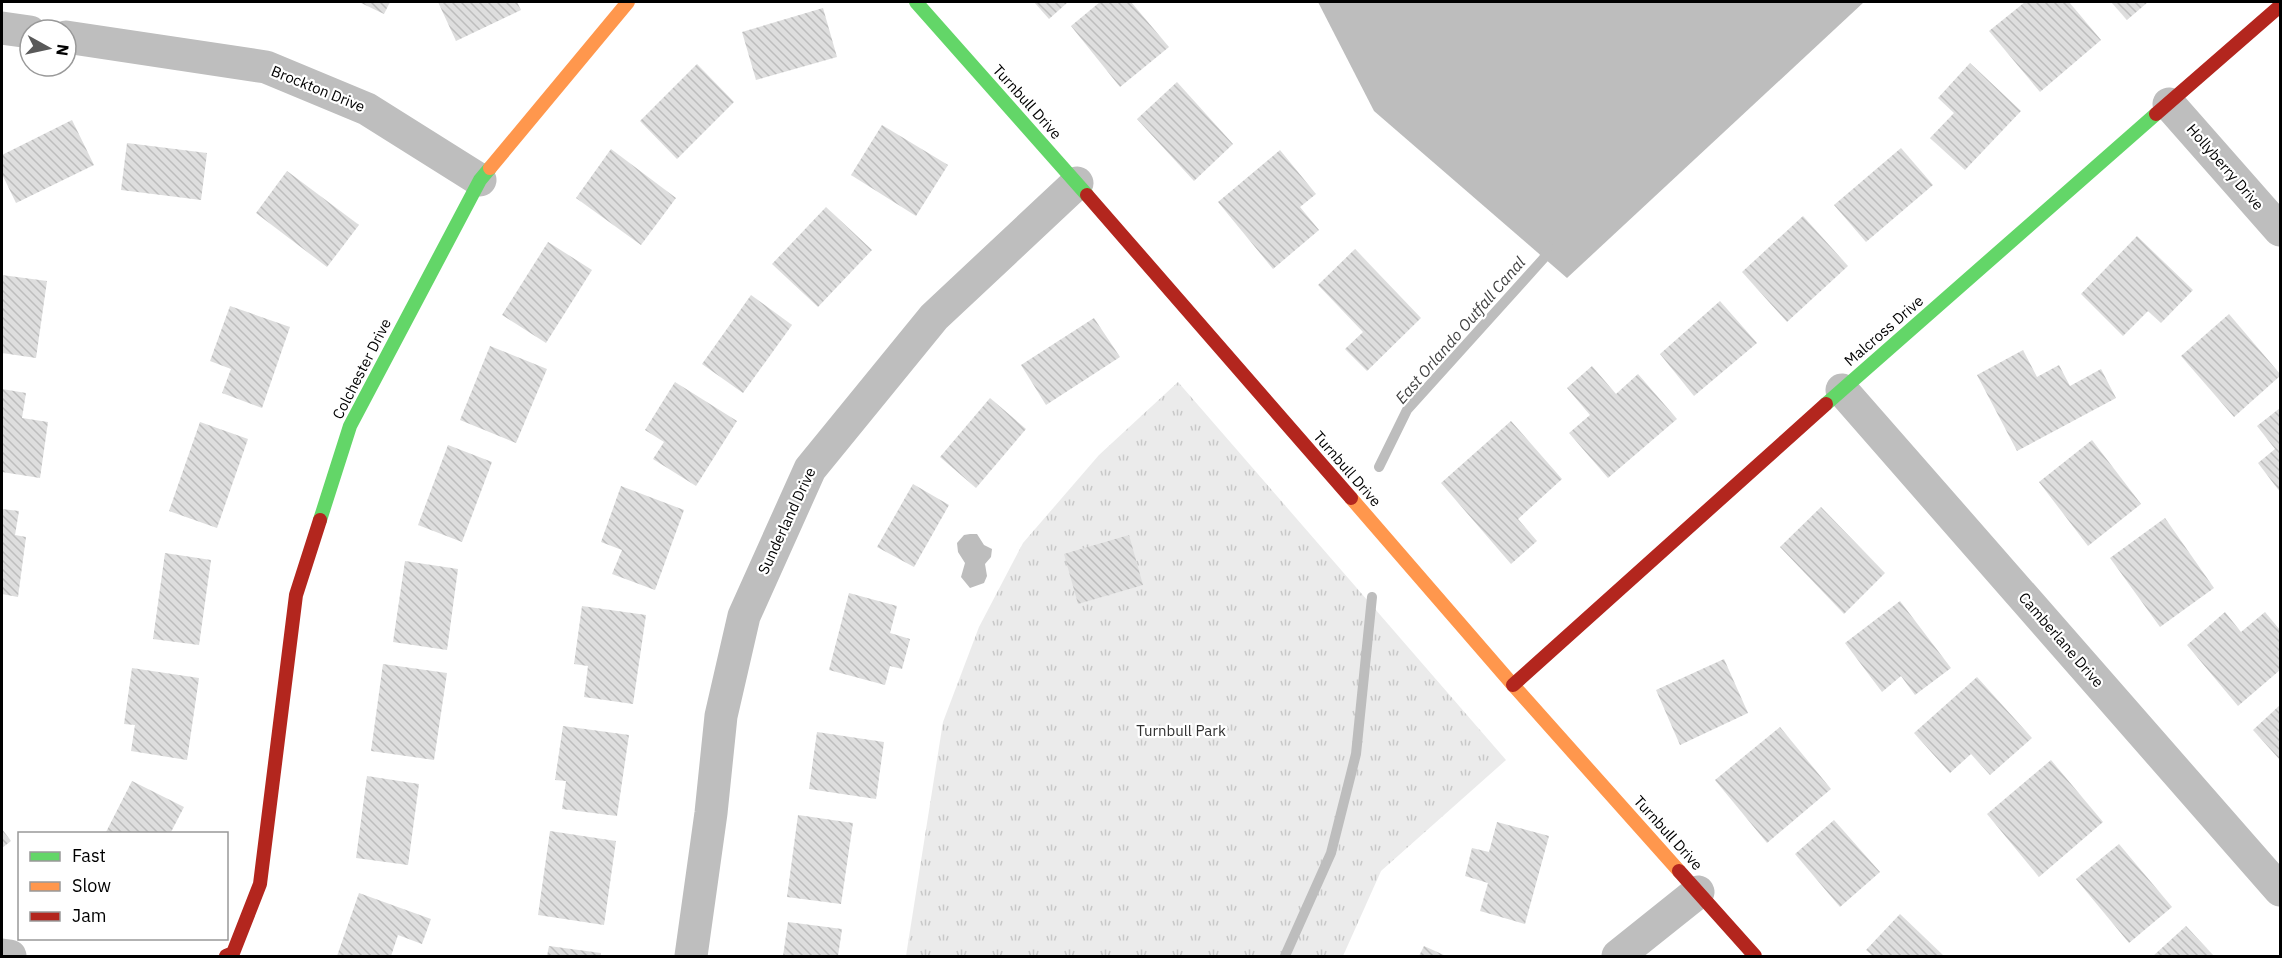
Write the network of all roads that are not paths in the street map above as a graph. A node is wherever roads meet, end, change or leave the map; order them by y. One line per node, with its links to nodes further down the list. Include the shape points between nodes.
1 (628, 2): 8 (street, Colchester Drive)
2 (916, 2): 9 (street, Turnbull Drive)
3 (2280, 6): 7 (street, Malcross Drive)
4 (2, 28): 5 (street)
5 (18, 30)
6 (78, 40): 8 (street, Brockton Drive, via 266,67 367,109)
7 (2169, 104): 10 (street, Hollyberry Drive); 11 (street, Malcross Drive)
8 (480, 180): 17 (street, Colchester Drive, via 350,426 296,595 260,884 233,953)
9 (1077, 183): 12 (street, Turnbull Drive); 18 (street, Sunderland Drive, via 933,317 810,469 744,616 721,716)
10 (2280, 230)
11 (1842, 390): 12 (street, Malcross Drive); 13 (street, Camberlane Drive)
12 (1513, 685): 14 (street, Turnbull Drive)
13 (2280, 890)
14 (1698, 892): 19 (street); 20 (street, Turnbull Drive)
15 (2, 955): 16 (street)
16 (10, 957)
17 (226, 957)
18 (691, 957)
19 (1618, 957)
20 (1755, 957)

